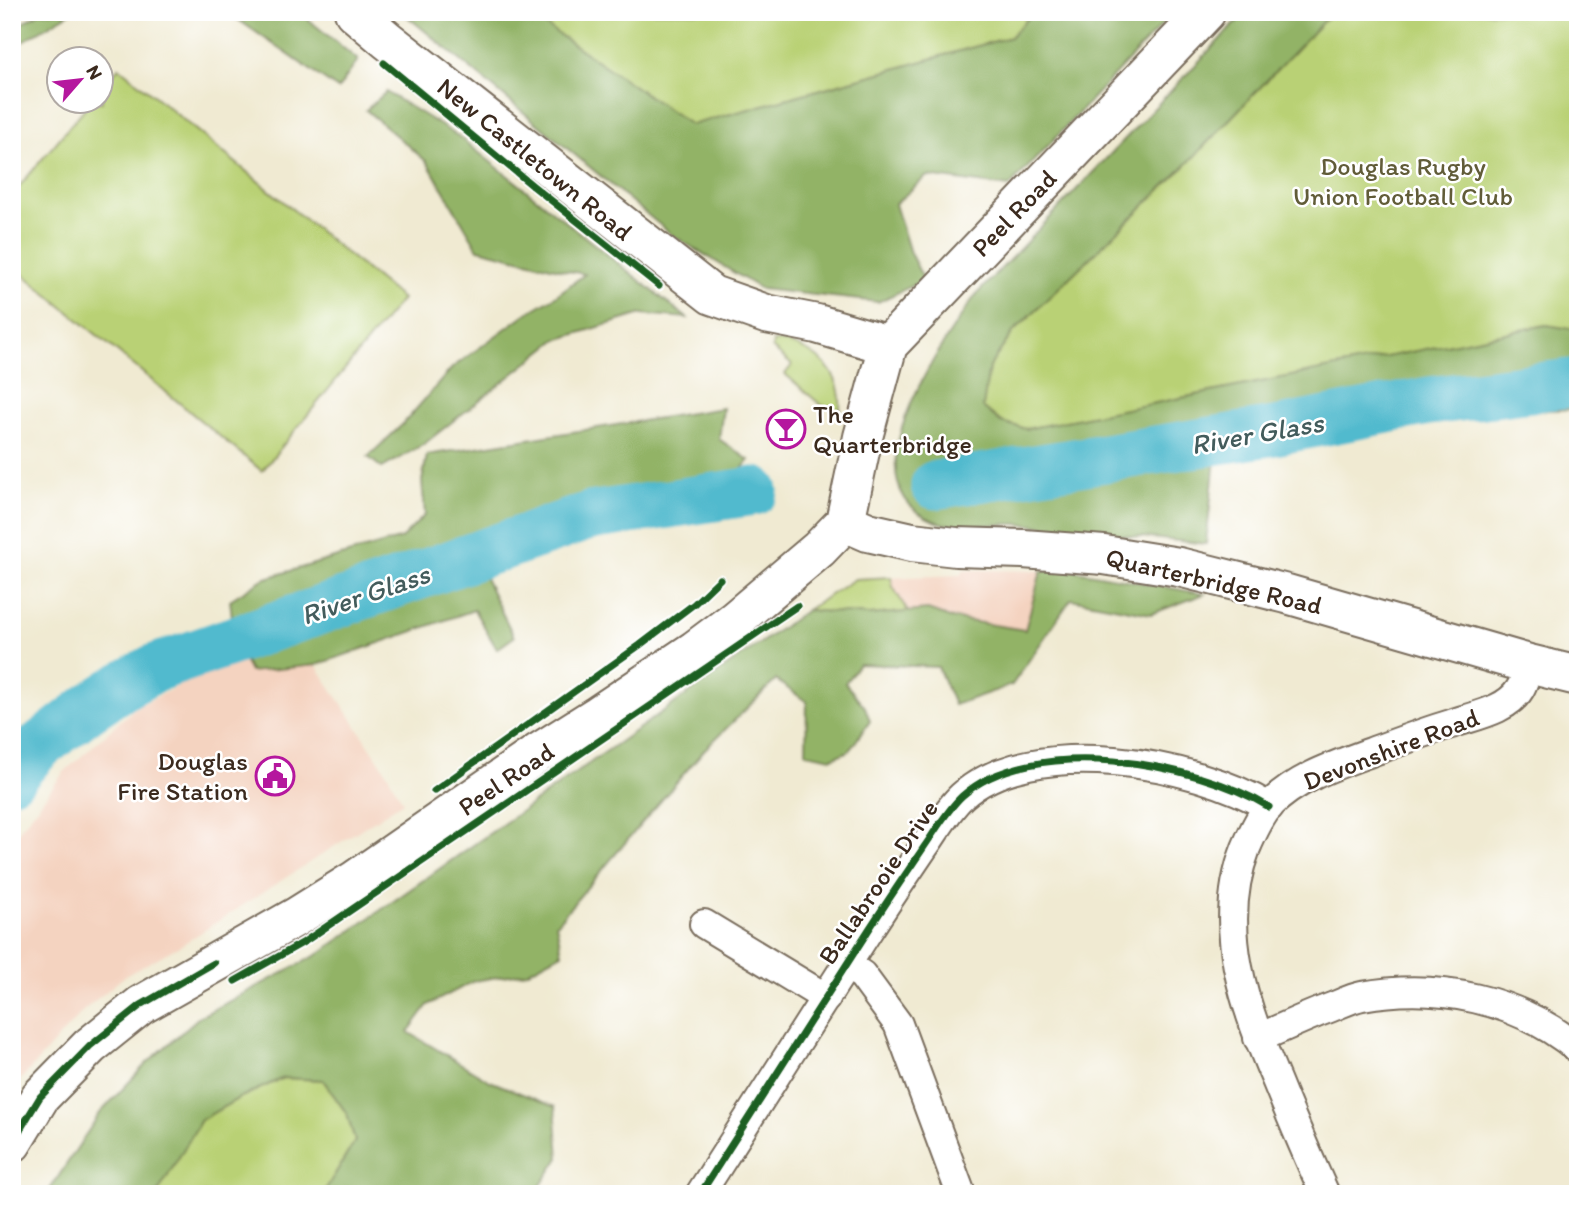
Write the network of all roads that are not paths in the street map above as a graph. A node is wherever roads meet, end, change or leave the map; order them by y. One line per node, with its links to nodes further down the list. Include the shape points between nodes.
1 (354, 12): 3 (highway, New Castletown Road, via 712,295 766,314)
2 (1206, 12): 3 (highway, Peel Road)
3 (888, 345): 4 (highway, Peel Road)
4 (846, 514): 5 (highway, Quarterbridge Road, via 868,532 912,542 1104,555 1179,568); 13 (highway, Peel Road, via 809,557 695,650 331,895 141,1005 90,1046 40,1097)
5 (1529, 664): 6 (highway, Quarterbridge Road); 7 (street, Devonshire Road, via 1520,690 1498,708 1328,768)
6 (1578, 676)
7 (1269, 807): 9 (street, Ballabrooie Drive, via 1230,788 1164,768 1095,759 1027,765 989,778 962,796 947,814); 11 (street, Devonshire Road, via 1254,830 1236,879 1233,914 1236,961)
8 (704, 924): 10 (street, Ballabrooie Drive)
9 (847, 965): 10 (street, Ballabrooie Drive); 15 (street, via 862,975 898,1024)
10 (826, 998): 14 (street, Ballabrooie Drive)
11 (1258, 1038): 12 (street, via 1360,996 1409,990 1454,993 1496,1004 1527,1016); 16 (street, Devonshire Road)
12 (1578, 1049)
13 (12, 1143)
14 (700, 1194)
15 (961, 1194)
16 (1325, 1194)

